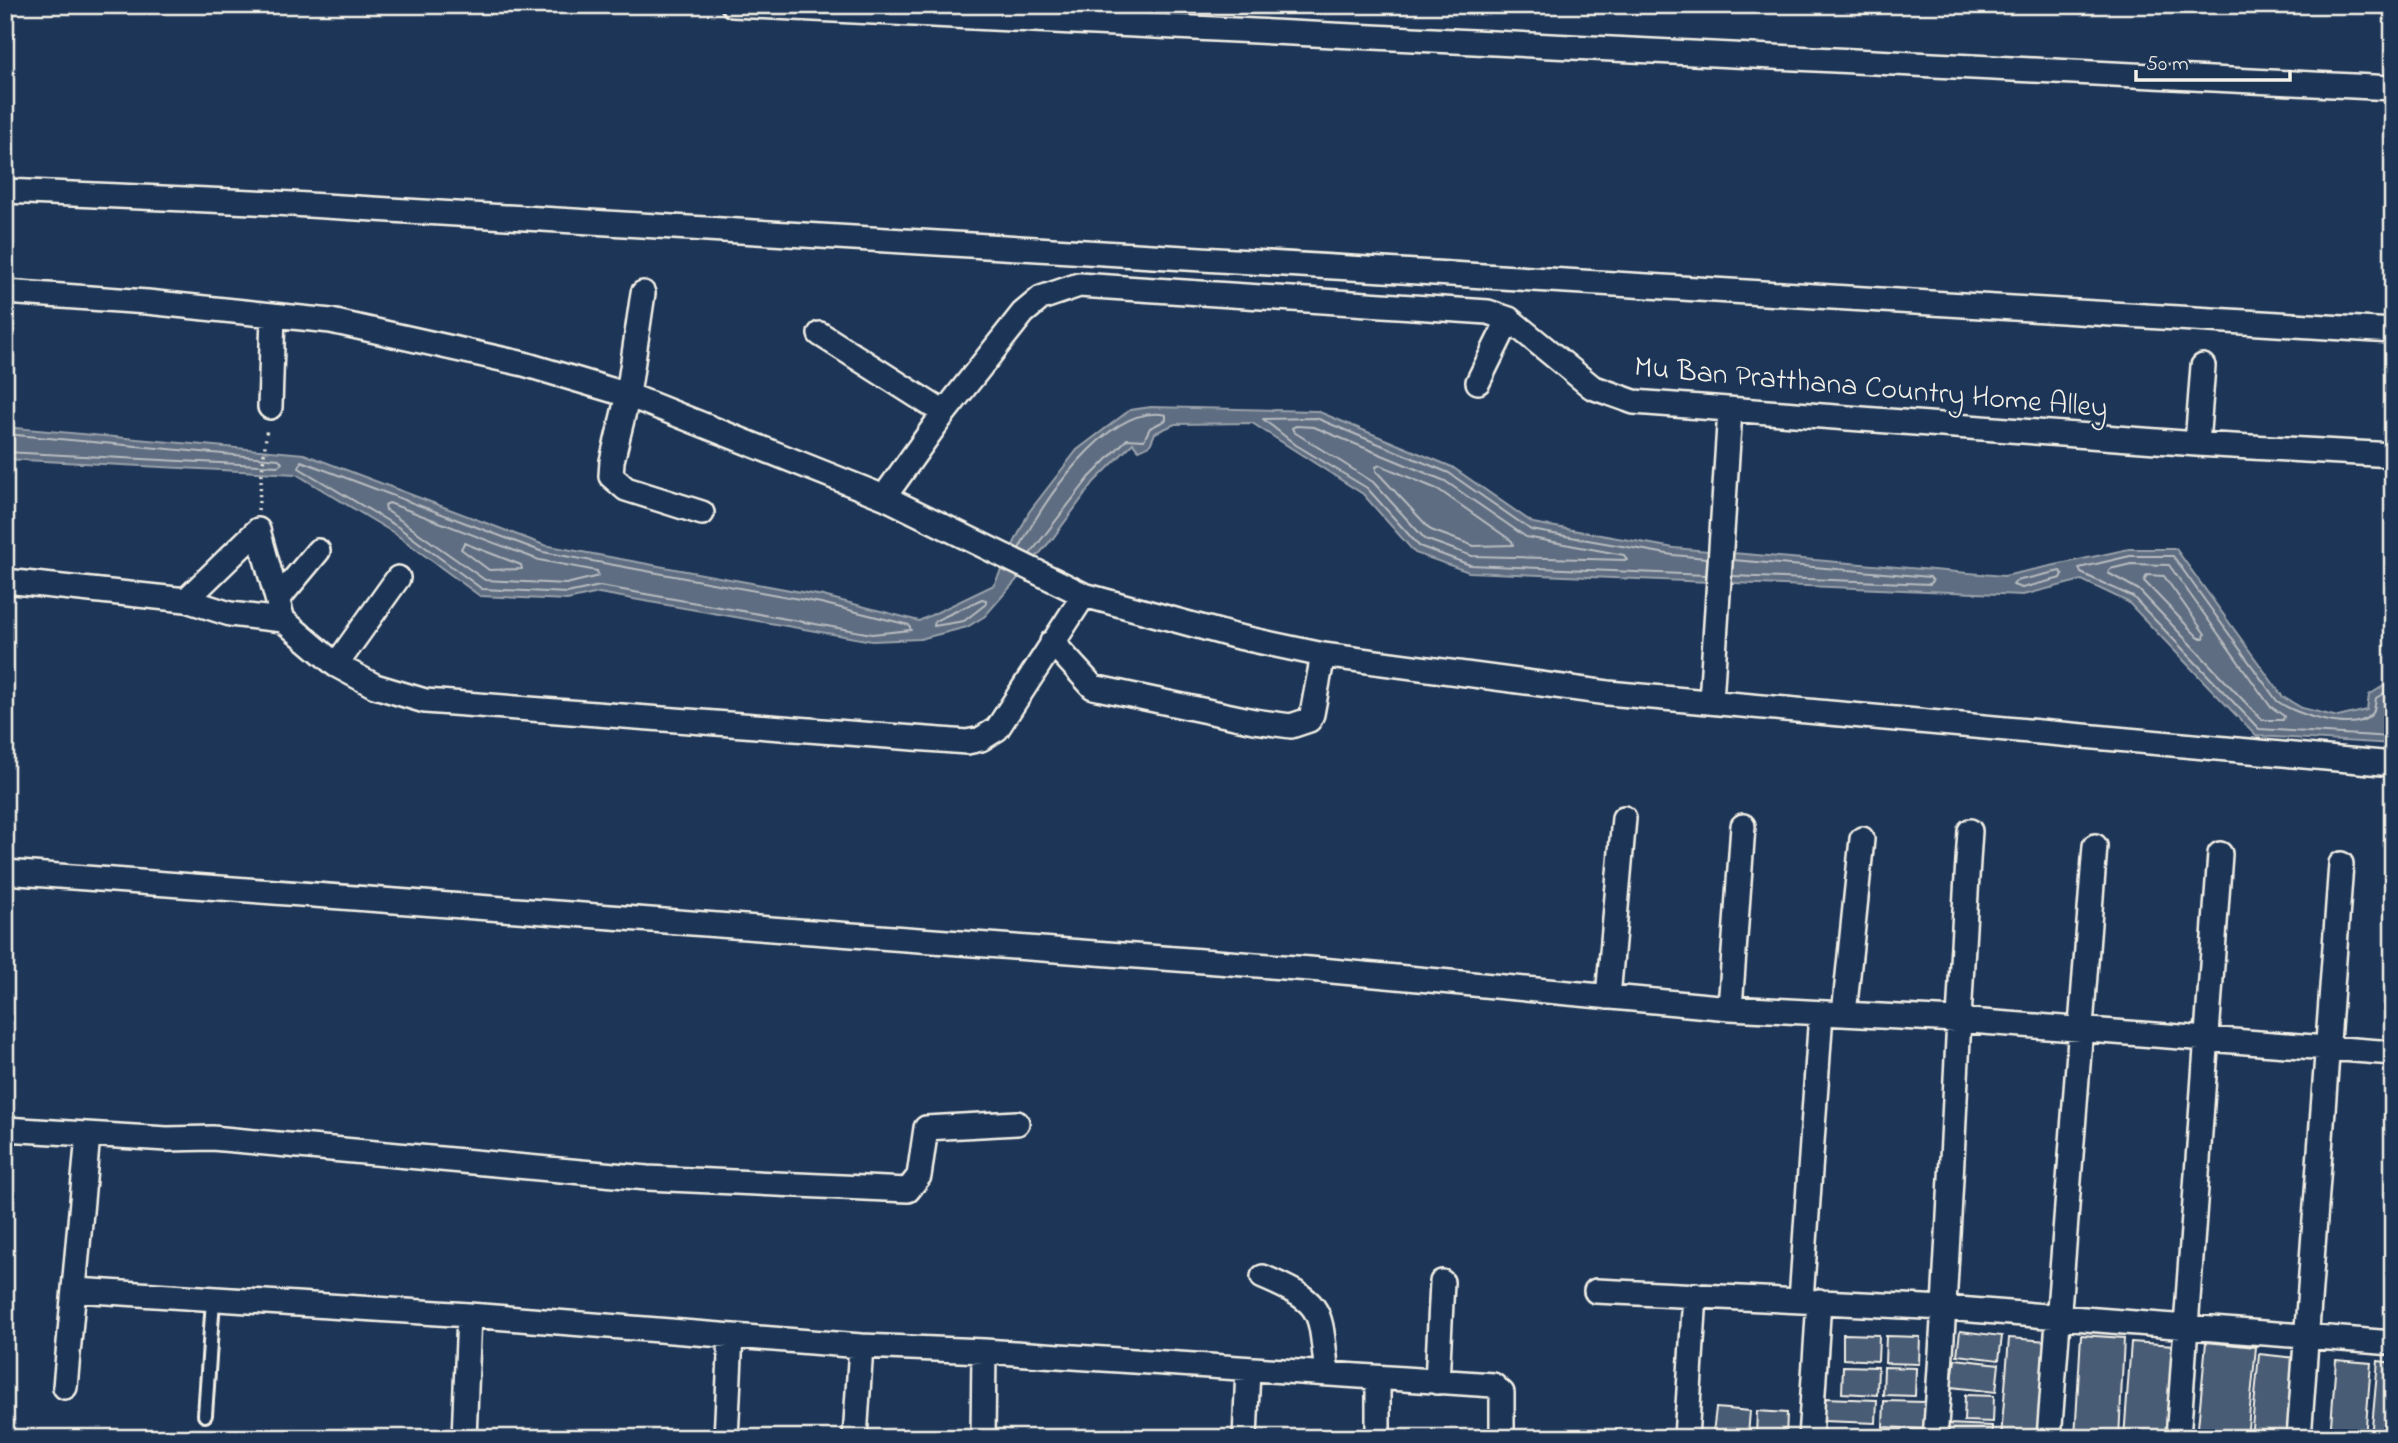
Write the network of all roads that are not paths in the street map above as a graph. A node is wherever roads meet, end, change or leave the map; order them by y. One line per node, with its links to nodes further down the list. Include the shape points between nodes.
1 (733, 5): 2 (street)
2 (2393, 88)
3 (5, 191): 8 (street)
4 (5, 292): 6 (street)
5 (643, 293): 12 (street)
6 (273, 314): 12 (street, via 405,336); 13 (street)
7 (1510, 319): 11 (street); 14 (street, Mu Ban Pratthana Country Home Alley, via 1592,387 1612,397); 15 (street, Mu Ban Pratthana Country Home Alley, via 1469,309 1079,285 1041,298 1023,313)
8 (2393, 331)
9 (820, 334): 15 (street)
10 (2203, 366): 16 (street)
11 (1478, 382)
12 (628, 395): 18 (street); 19 (street, via 611,476 626,489)
13 (270, 407)
14 (1730, 410): 16 (street, Mu Ban Pratthana Country Home Alley); 29 (street)
15 (944, 413): 18 (street, Mu Ban Pratthana Country Home Alley)
16 (2197, 444): 17 (street, Mu Ban Pratthana Country Home Alley)
17 (2393, 455)
18 (884, 497): 23 (street)
19 (702, 513)
20 (318, 551): 25 (street)
21 (398, 578): 28 (street)
22 (5, 581): 24 (street)
23 (1084, 595): 26 (street); 27 (street)
24 (186, 600): 25 (street, via 230,614); 25 (street, via 258,530)
25 (280, 609): 28 (street)
26 (1052, 642): 27 (street, via 1093,687 1291,726 1309,720 1312,714); 28 (street, via 997,729 967,742 425,701 375,686)
27 (1323, 655): 29 (street, via 1608,693)
28 (336, 666)
29 (1711, 701): 30 (street)
30 (2393, 764)
31 (1624, 818): 39 (street)
32 (1743, 826): 40 (street)
33 (1969, 831): 42 (street)
34 (1862, 839): 41 (street)
35 (2095, 846): 43 (street)
36 (2220, 854): 44 (street)
37 (2341, 864): 45 (street)
38 (5, 872): 39 (street, via 1310,969)
39 (1608, 997): 40 (street)
40 (1730, 1008): 41 (street)
41 (1833, 1014): 42 (street); 56 (street)
42 (1956, 1020): 43 (street); 57 (street)
43 (2080, 1029): 44 (street); 59 (street)
44 (2206, 1038): 45 (street); 60 (street)
45 (2329, 1048): 46 (street); 62 (street)
46 (2393, 1053)
47 (1017, 1123): 49 (street, via 926,1128 919,1176 908,1190 647,1178 212,1138)
48 (5, 1129): 49 (street)
49 (88, 1135): 52 (street)
50 (1263, 1277): 67 (street, via 1295,1290 1316,1308)
51 (1442, 1282): 69 (street)
52 (76, 1290): 55 (street); 70 (street)
53 (1596, 1291): 54 (street)
54 (1695, 1295): 56 (street); 79 (street)
55 (212, 1300): 58 (street); 71 (lane)
56 (1810, 1300): 57 (street); 80 (street)
57 (1945, 1308): 59 (street); 81 (street)
58 (469, 1315): 61 (street); 72 (street)
59 (2058, 1317): 60 (street); 82 (street)
60 (2185, 1325): 62 (street); 83 (street)
61 (731, 1336): 64 (street); 73 (street)
62 (2307, 1337): 63 (street); 84 (street)
63 (2393, 1343)
64 (862, 1346): 65 (street); 74 (street)
65 (984, 1350): 66 (street); 75 (street)
66 (1248, 1369): 67 (street); 76 (street)
67 (1327, 1374): 68 (street)
68 (1378, 1378): 69 (street); 77 (street)
69 (1437, 1382): 78 (street, via 1498,1388 1503,1401)
70 (65, 1387)
71 (205, 1415)
72 (464, 1438)
73 (726, 1438)
74 (855, 1438)
75 (983, 1438)
76 (1245, 1438)
77 (1378, 1438)
78 (1502, 1438)
79 (1686, 1438)
80 (1810, 1438)
81 (1935, 1438)
82 (2049, 1438)
83 (2178, 1438)
84 (2299, 1438)

